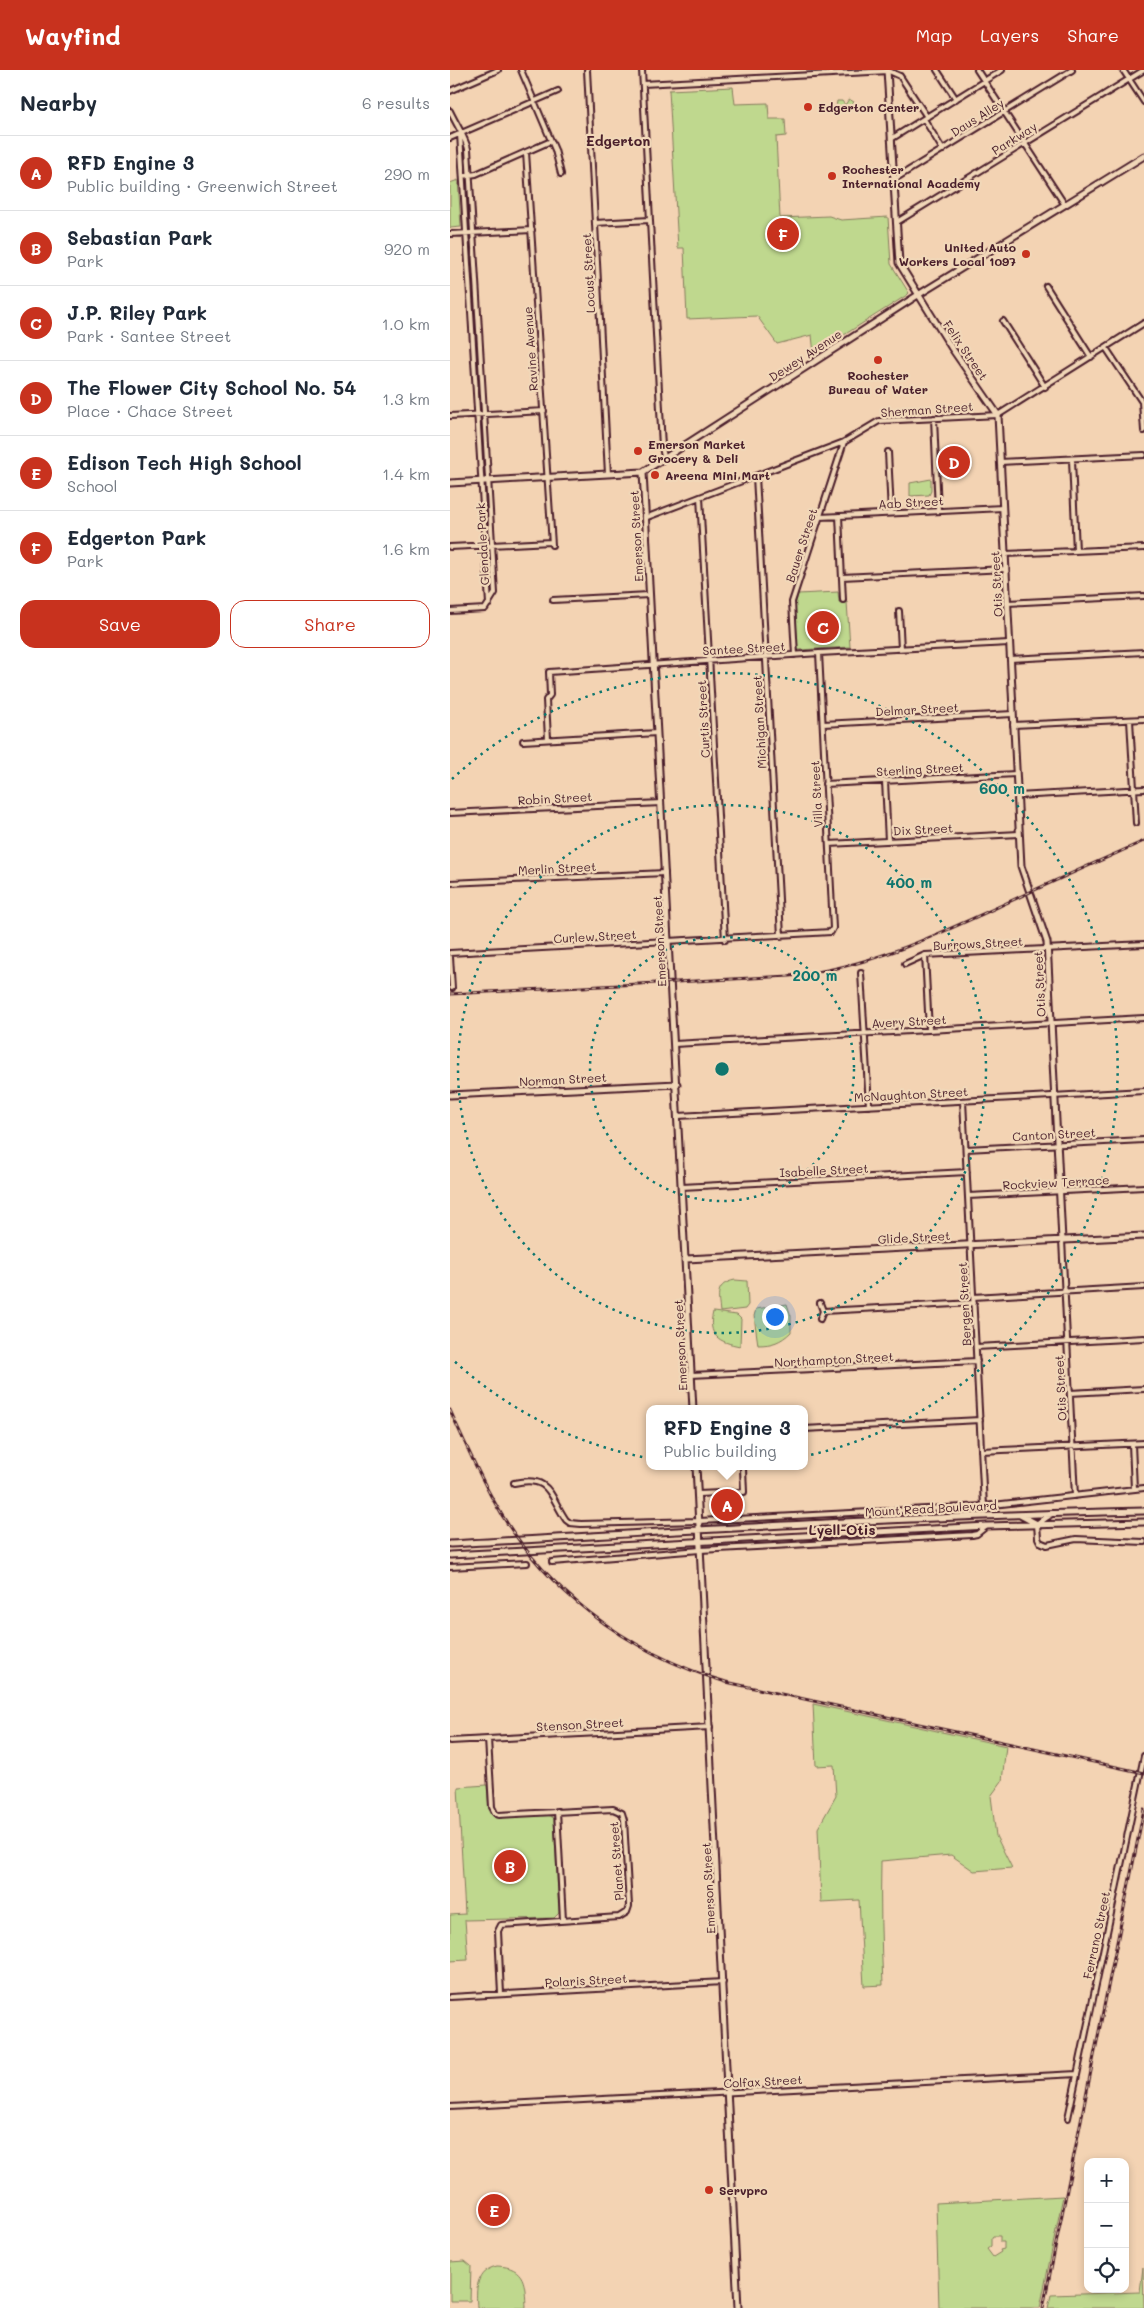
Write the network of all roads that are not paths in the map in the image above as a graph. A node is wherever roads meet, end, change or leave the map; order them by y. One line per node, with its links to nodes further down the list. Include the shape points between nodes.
1 (498, 70): 18 (street)
2 (521, 70): 21 (street)
3 (587, 70): 40 (street, Locust Street)
4 (642, 70): 17 (street)
5 (780, 70): 14 (street)
6 (887, 70): 13 (street); 25 (street, via 900,76); 28 (street, Felix Street)
7 (937, 70): 20 (street)
8 (977, 70): 16 (street)
9 (1002, 70): 16 (street)
10 (1072, 70): 24 (street, Daus Alley)
11 (1123, 70): 15 (street)
12 (1144, 70): 15 (street, Parkway)
13 (835, 72): 14 (street)
14 (780, 77): 17 (street)
15 (1129, 79): 22 (street); 30 (street, Parkway)
16 (984, 81): 20 (street); 24 (street)
17 (643, 84): 39 (street)
18 (450, 91)
19 (558, 91): 21 (street)
20 (956, 98): 25 (street)
21 (535, 101): 26 (street); 29 (street)
22 (1144, 102)
23 (450, 111): 26 (street, Glendale Park)
24 (1004, 112): 30 (street); 31 (street, Daus Alley)
25 (926, 118): 28 (street); 31 (street)
26 (460, 134): 27 (street); 35 (street, Glendale Park); 36 (street, Glendale Park, via 467,144)
27 (450, 138)
28 (891, 139): 37 (street, Felix Street)
29 (551, 141): 32 (street); 34 (street)
30 (1025, 143): 38 (street); 41 (street, Parkway)
31 (943, 150): 37 (street, Daus Alley)
32 (526, 152): 36 (street); 42 (street, Ravine Avenue)
33 (1144, 156): 38 (street, Dewey Avenue)
34 (561, 174)
35 (463, 176): 36 (street); 43 (street, Glendale Park)
36 (470, 176): 44 (street, Glendale Park)
37 (893, 180): 41 (street, Felix Street)
38 (1065, 205): 47 (street, Dewey Avenue)
39 (650, 220): 40 (street); 63 (street)
40 (595, 223): 67 (street, Locust Street)
41 (895, 223): 47 (street, Felix Street, via 899,263)
42 (532, 230): 44 (street); 53 (street, Ravine Avenue)
43 (467, 233): 44 (street); 45 (street); 55 (street, Glendale Park)
44 (473, 233): 54 (street, Glendale Park)
45 (450, 234)
46 (1046, 286): 51 (street)
47 (918, 295): 56 (street, Felix Street); 63 (street, Dewey Avenue)
48 (1003, 321): 52 (street)
49 (1144, 324): 50 (street, Sherman Street)
50 (1106, 348): 51 (street, Sherman Street); 59 (street, via 1142,402)
51 (1091, 357): 52 (street, Sherman Street)
52 (1045, 387): 56 (street, Sherman Street)
53 (544, 411): 54 (street); 69 (street, Ravine Avenue)
54 (484, 414): 55 (street); 70 (street, Glendale Park)
55 (478, 415): 57 (street); 70 (street, Glendale Park)
56 (998, 415): 58 (street, Sherman Street); 65 (street, Otis Street)
57 (450, 416)
58 (934, 418): 60 (street, Sherman Street, via 879,421); 74 (street)
59 (1144, 431)
60 (844, 442): 68 (street, Sherman Street); 77 (street, Bauer Street)
61 (888, 452): 75 (street)
62 (1144, 456): 64 (street)
63 (664, 457): 66 (street, Dewey Avenue)
64 (1072, 460): 65 (street); 83 (street)
65 (1000, 462): 73 (street, Otis Street)
66 (643, 472): 67 (street); 78 (street, Emerson Street)
67 (608, 474): 69 (street)
68 (756, 476): 72 (street, Sherman Street); 100 (street, Michigan Street)
69 (548, 478): 70 (street); 79 (street, Ravine Avenue, via 552,544)
70 (485, 481): 71 (street); 79 (street, Glendale Park); 80 (street, Glendale Park)
71 (450, 483)
72 (700, 497): 78 (street, Sherman Street); 102 (street, Curtis Street)
73 (1003, 508): 74 (street, Aab Street); 84 (street, Otis Street)
74 (938, 511): 75 (street, Aab Street)
75 (891, 513): 76 (street, Aab Street)
76 (839, 516): 77 (street, Aab Street); 86 (street)
77 (820, 517): 99 (street, Bauer Street, via 792,602)
78 (645, 518): 87 (street, Emerson Street)
79 (492, 545): 80 (street); 92 (street, Glendale Park, via 495,594)
80 (486, 546): 81 (street); 92 (street, Glendale Park)
81 (450, 547)
82 (1144, 548): 83 (street)
83 (1076, 551): 84 (street)
84 (1005, 554): 85 (street, Otis Street)
85 (1006, 569): 86 (street); 91 (street, Otis Street)
86 (842, 577): 90 (street)
87 (649, 595): 89 (street); 103 (street, Emerson Street)
88 (1144, 596): 91 (street)
89 (553, 600)
90 (843, 600)
91 (1007, 603): 95 (street, Otis Street)
92 (489, 604): 93 (street, via 482,610)
93 (450, 611)
94 (899, 611): 96 (street)
95 (1009, 643): 96 (street, Santee Street); 101 (street, Otis Street)
96 (901, 649): 98 (street, Santee Street)
97 (1144, 652): 101 (street)
98 (819, 653): 99 (street, Santee Street); 107 (street, Villa Street)
99 (795, 655): 100 (street, Santee Street)
100 (766, 657): 102 (street, Santee Street); 127 (street, Michigan Street)
101 (1010, 659): 104 (street, Otis Street)
102 (709, 660): 103 (street, Santee Street); 128 (street, Curtis Street)
103 (653, 664): 109 (street, Emerson Street); 110 (street, Santee Street, via 549,672 550,695 546,700)
104 (1013, 714): 107 (street, Delmar Street); 108 (street, Otis Street)
105 (1144, 719): 106 (street)
106 (1130, 720): 108 (street); 116 (street)
107 (823, 724): 114 (street, Villa Street)
108 (1014, 725): 112 (street, Otis Street)
109 (657, 733): 110 (street); 118 (street, Emerson Street)
110 (548, 740): 111 (street)
111 (523, 741)
112 (1016, 774): 113 (street, Sterling Street); 117 (street, Otis Street)
113 (885, 781): 114 (street, Sterling Street); 122 (street)
114 (825, 784): 123 (street, Villa Street)
115 (1144, 789): 116 (street)
116 (1134, 790): 117 (street); 120 (street)
117 (1017, 796): 121 (street, Otis Street)
118 (661, 803): 119 (street, Robin Street); 124 (street, Emerson Street)
119 (450, 813)
120 (1136, 823)
121 (1019, 834): 122 (street, Dix Street); 131 (street, Otis Street, via 1022,873)
122 (888, 841): 123 (street, Dix Street)
123 (829, 844): 126 (street, Villa Street)
124 (665, 873): 125 (street, Merlin Street); 129 (street, Emerson Street)
125 (450, 883)
126 (831, 932): 127 (street, Curlew Street)
127 (781, 936): 128 (street, Curlew Street)
128 (725, 940): 129 (street, Curlew Street)
129 (669, 943): 132 (street, Curlew Street); 142 (street, Emerson Street)
130 (1144, 944): 131 (street, Burrows Street)
131 (1048, 949): 133 (street, Burrows Street); 139 (street, Otis Street)
132 (450, 953)
133 (925, 955): 135 (street, Burrows Street); 140 (street)
134 (450, 957): 137 (street)
135 (904, 964)
136 (861, 972): 141 (street)
137 (452, 988)
138 (1144, 1018): 139 (street, Avery Street)
139 (1051, 1022): 140 (street, Avery Street); 146 (street, Otis Street)
140 (929, 1030): 141 (street, Avery Street)
141 (865, 1034): 142 (street, Avery Street); 148 (street)
142 (674, 1044): 143 (street, Emerson Street)
143 (677, 1084): 145 (street, Norman Street); 149 (street, Emerson Street)
144 (1144, 1091): 146 (street, McNaughton Street)
145 (450, 1095)
146 (1055, 1096): 147 (street, McNaughton Street); 151 (street, Otis Street)
147 (963, 1102): 148 (street, McNaughton Street); 152 (street, Bergen Street)
148 (869, 1106): 149 (street, McNaughton Street)
149 (678, 1116): 154 (street, Emerson Street)
150 (1144, 1140): 151 (street, Canton Street)
151 (1058, 1144): 152 (street, Canton Street); 156 (street, Otis Street)
152 (966, 1149): 153 (street, Bergen Street)
153 (967, 1172): 154 (street, Isabelle Street); 157 (street, Bergen Street)
154 (682, 1187): 161 (street, Emerson Street)
155 (1144, 1187): 156 (street, Rockview Terrace)
156 (1060, 1191): 157 (street, Rockview Terrace); 159 (street, Otis Street)
157 (968, 1196): 160 (street, Bergen Street)
158 (1144, 1236): 159 (street, Glide Street)
159 (1062, 1240): 160 (street, Glide Street); 163 (street, Otis Street)
160 (971, 1244): 161 (street, Glide Street); 164 (street, Bergen Street)
161 (686, 1259): 173 (street, Emerson Street)
162 (1144, 1287): 163 (street)
163 (1065, 1292): 164 (street); 170 (street, Otis Street)
164 (973, 1297): 166 (street, Bergen Street)
165 (820, 1303): 167 (street)
166 (974, 1303): 167 (street); 171 (street, Bergen Street)
167 (823, 1311): 168 (street)
168 (820, 1319)
169 (1144, 1338): 170 (street)
170 (1068, 1342): 171 (street); 175 (street, Otis Street)
171 (976, 1347): 172 (street, Bergen Street)
172 (976, 1361): 173 (street, Northampton Street); 177 (street, Bergen Street)
173 (692, 1376): 176 (street, Emerson Street)
174 (1144, 1389): 175 (street)
175 (1070, 1393): 181 (street, Otis Street)
176 (693, 1405)
177 (980, 1420): 178 (street); 182 (street, Bergen Street)
178 (808, 1429)
179 (1144, 1443): 180 (street)
180 (1132, 1444): 181 (street); 187 (street)
181 (1073, 1446): 182 (street); 189 (street, Otis Street)
182 (981, 1451): 190 (street, Bergen Street)
183 (696, 1470): 188 (street, Emerson Street)
184 (743, 1470): 188 (street, via 744,1492)
185 (514, 1483): 194 (street, Mount Read Boulevard, via 535,1480 545,1485 566,1520 575,1524)
186 (1144, 1488): 187 (street, Mount Read Boulevard)
187 (1134, 1489): 189 (street, Mount Read Boulevard)
188 (698, 1494): 194 (street, Emerson Street)
189 (1075, 1496): 190 (street, Mount Read Boulevard)
190 (984, 1506): 194 (street, Mount Read Boulevard)
191 (1144, 1510): 192 (street, Mount Read Boulevard)
192 (1056, 1512): 193 (street, Mount Read Boulevard); 196 (street)
193 (1018, 1514): 196 (street); 198 (street, Mount Read Boulevard)
194 (699, 1521): 198 (street, Emerson Street)
195 (1144, 1522): 196 (street, Mount Read Boulevard)
196 (1037, 1524): 197 (street, Mount Read Boulevard); 200 (street, via 1038,1538 1047,1545 1076,1539)
197 (987, 1526): 199 (street, Mount Read Boulevard); 202 (street, Mount Read Boulevard, via 972,1535)
198 (699, 1529): 199 (street, Emerson Street); 201 (street, Mount Read Boulevard)
199 (700, 1541): 202 (street, Emerson Street); 203 (street, Mount Read Boulevard)
200 (1144, 1542)
201 (450, 1544)
202 (700, 1550): 204 (street, Mount Read Boulevard); 207 (street, Emerson Street)
203 (450, 1555)
204 (552, 1562)
205 (527, 1563): 206 (street)
206 (450, 1567)
207 (710, 1727): 208 (street, Stenson Street); 213 (street, Emerson Street)
208 (488, 1739): 209 (street, Stenson Street); 211 (street, Planet Street, via 493,1811 499,1814)
209 (450, 1741)
210 (1144, 1756): 216 (street, Ferrano Street)
211 (557, 1812): 212 (street); 212 (street, Planet Street, via 616,1809 622,1813 629,1906 627,1912 619,1917)
212 (563, 1920): 214 (street, Planet Street, via 501,1925 498,1931)
213 (723, 1982): 214 (street, Polaris Street); 217 (street, Emerson Street)
214 (501, 1994): 215 (street, Polaris Street)
215 (450, 1997)
216 (1077, 2074): 217 (street, Colfax Street); 219 (street, Ferrano Street)
217 (728, 2093): 218 (street, Colfax Street); 220 (street, Emerson Street)
218 (450, 2107)
219 (1068, 2118)
220 (738, 2308)

